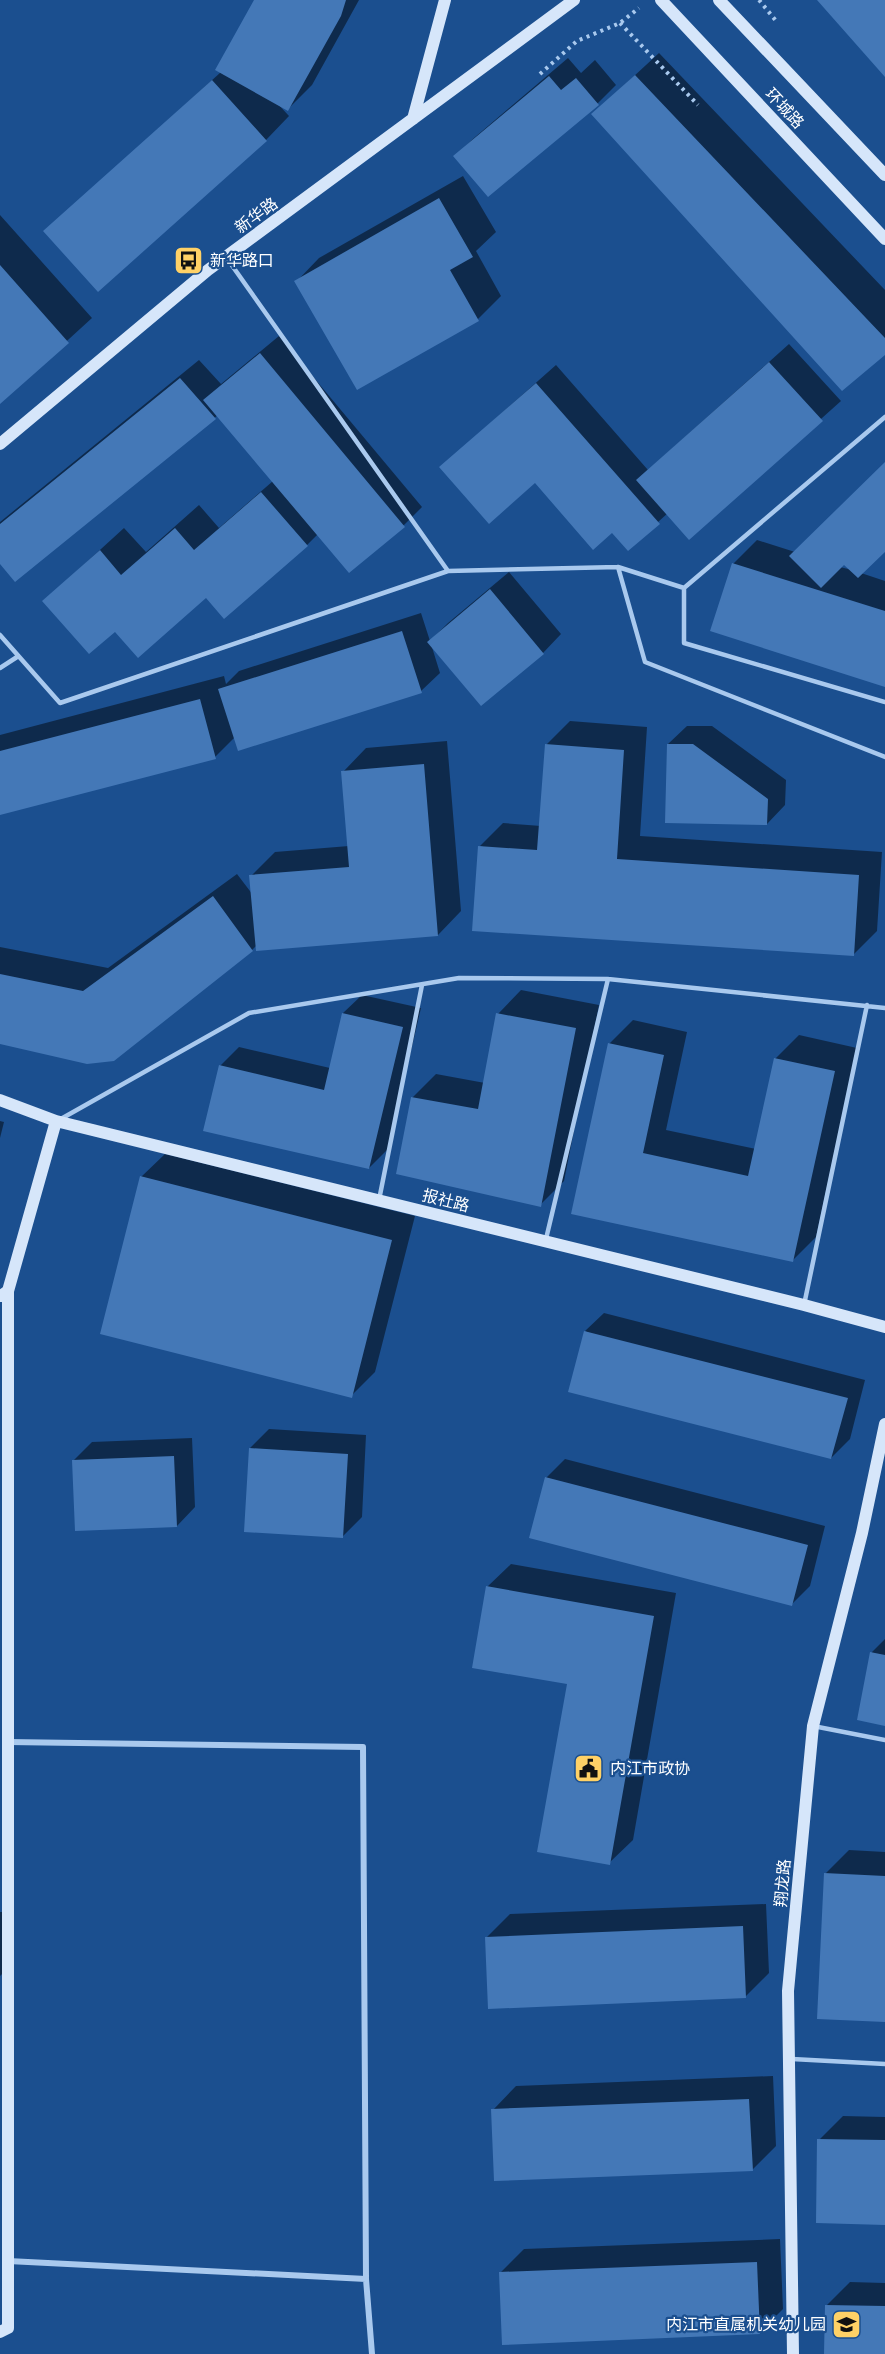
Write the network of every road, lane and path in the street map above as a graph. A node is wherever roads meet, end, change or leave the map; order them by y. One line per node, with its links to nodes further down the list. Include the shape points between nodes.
1 (445, 0): 11 (street)
2 (574, 0): 11 (street, 新华路)
3 (661, 0): 13 (street, 环城路)
4 (719, 0): 12 (street, 环城路)
5 (759, 0): 8 (path)
6 (642, 6): 7 (path)
7 (620, 23): 9 (path, via 577,41); 10 (path)
8 (783, 29)
9 (540, 74)
10 (698, 105)
11 (413, 119): 14 (street, 新华路)
12 (885, 175)
13 (885, 239)
14 (226, 257): 16 (street, 新华路); 18 (lane)
15 (885, 417): 19 (lane)
16 (0, 444)
17 (618, 567): 18 (lane); 19 (lane); 24 (lane, via 645,662)
18 (448, 571): 21 (lane, via 60,703)
19 (684, 588): 23 (lane, via 684,644)
20 (0, 635): 21 (lane)
21 (17, 657): 22 (lane)
22 (0, 668)
23 (885, 702)
24 (885, 758)
25 (608, 979): 26 (lane, via 459,978); 27 (lane); 32 (lane)
26 (422, 985): 30 (lane, via 249,1013); 31 (lane)
27 (867, 1005): 28 (lane); 34 (lane)
28 (885, 1008)
29 (0, 1100): 30 (street, 报社路)
30 (56, 1121): 31 (street, 报社路); 33 (street)
31 (379, 1200): 32 (street, 报社路)
32 (546, 1242): 34 (street, 报社路)
33 (4, 1294): 39 (street)
34 (804, 1305): 35 (street, 报社路)
35 (885, 1327)
36 (885, 1424): 37 (street, 翔龙路)
37 (813, 1726): 38 (lane); 40 (street, 翔龙路, via 788,1991)
38 (885, 1740)
39 (8, 1742): 42 (street); 43 (street, via 363,1747)
40 (789, 2059): 41 (lane); 46 (street, 翔龙路)
41 (885, 2064)
42 (8, 2261): 43 (street); 44 (street, via 8,2328)
43 (366, 2279): 45 (street)
44 (0, 2332)
45 (372, 2354)
46 (793, 2354)

